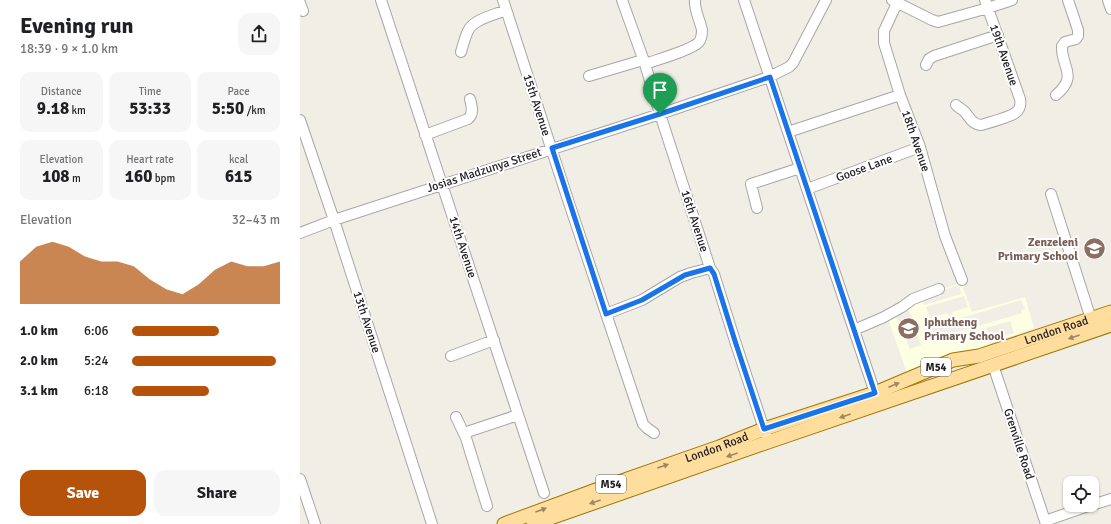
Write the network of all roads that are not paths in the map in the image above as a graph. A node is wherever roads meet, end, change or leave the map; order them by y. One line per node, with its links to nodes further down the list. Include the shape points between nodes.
1 (381, 0): 27 (street, 14th Avenue)
2 (502, 0): 13 (street, 15th Avenue)
3 (622, 0): 16 (street, 16th Avenue)
4 (695, 0): 16 (street, via 702,32 699,42)
5 (744, 0): 19 (street)
6 (826, 0): 19 (street, Josias Madzunya Street, via 793,64)
7 (1012, 0): 11 (street)
8 (1068, 0): 21 (street, via 1078,34 1076,39 1065,42 1062,46 1068,80 1065,87)
9 (1108, 0): 12 (street)
10 (894, 1): 11 (street, via 938,22); 20 (street, 18th Avenue, via 883,35)
11 (987, 4): 14 (street, 19th Avenue)
12 (1111, 9)
13 (506, 10): 15 (street, via 472,25); 28 (street, 15th Avenue)
14 (998, 35): 17 (street, via 934,56); 23 (street, 19th Avenue, via 1021,101 1019,109 1013,114 979,125 971,121 964,111)
15 (461, 52)
16 (644, 62): 18 (street); 24 (street, 16th Avenue)
17 (926, 65)
18 (589, 76)
19 (770, 77): 24 (street, Josias Madzunya Street); 26 (street)
20 (900, 95): 26 (street); 29 (street, 18th Avenue)
21 (1056, 95)
22 (470, 98): 27 (street, via 472,112 468,119)
23 (956, 106)
24 (660, 114): 28 (street, Josias Madzunya Street); 37 (street, 16th Avenue)
25 (300, 120): 35 (street, 13th Avenue)
26 (788, 132): 30 (street)
27 (426, 135): 31 (street, 14th Avenue)
28 (552, 148): 31 (street, Josias Madzunya Street); 41 (street, 15th Avenue)
29 (920, 148): 32 (street, Goose Lane); 38 (street, 18th Avenue, via 945,236)
30 (800, 168): 32 (street); 34 (street, via 751,184)
31 (442, 184): 35 (street, Josias Madzunya Street); 45 (street, 14th Avenue)
32 (807, 189): 44 (street)
33 (1051, 194): 42 (street)
34 (758, 208)
35 (334, 220): 36 (street, Josias Madzunya Street); 63 (street, 13th Avenue)
36 (300, 233)
37 (710, 268): 41 (street, via 685,275 642,300); 51 (street, 16th Avenue)
38 (962, 280)
39 (939, 289): 44 (street, via 913,299 884,317)
40 (1111, 312): 42 (main road, London Road / M54)
41 (606, 314): 53 (street, 15th Avenue, via 643,424)
42 (1091, 319): 48 (main road, London Road / M54, one-way to 42, via 953,360 979,356)
43 (1111, 325): 47 (main road, London Road / M54, one-way to 47)
44 (854, 330): 48 (street)
45 (494, 340): 46 (street); 49 (street, 14th Avenue)
46 (451, 356)
47 (993, 365): 54 (main road, London Road / M54, one-way to 54); 61 (street, Grenville Road)
48 (875, 393): 51 (main road, London Road / M54)
49 (518, 415): 52 (street); 56 (street, 14th Avenue)
50 (456, 417): 52 (street)
51 (764, 429): 54 (street, 16th Avenue); 64 (main road, London Road / M54, one-way to 51)
52 (464, 433): 59 (street)
53 (654, 433)
54 (768, 442): 65 (main road, London Road / M54, one-way to 65)
55 (300, 479): 62 (street)
56 (544, 494)
57 (1111, 498): 58 (street)
58 (1099, 502)
59 (487, 506)
60 (1073, 512): 61 (street)
61 (1045, 522)
62 (315, 524)
63 (432, 524)
64 (504, 524)
65 (533, 524)

